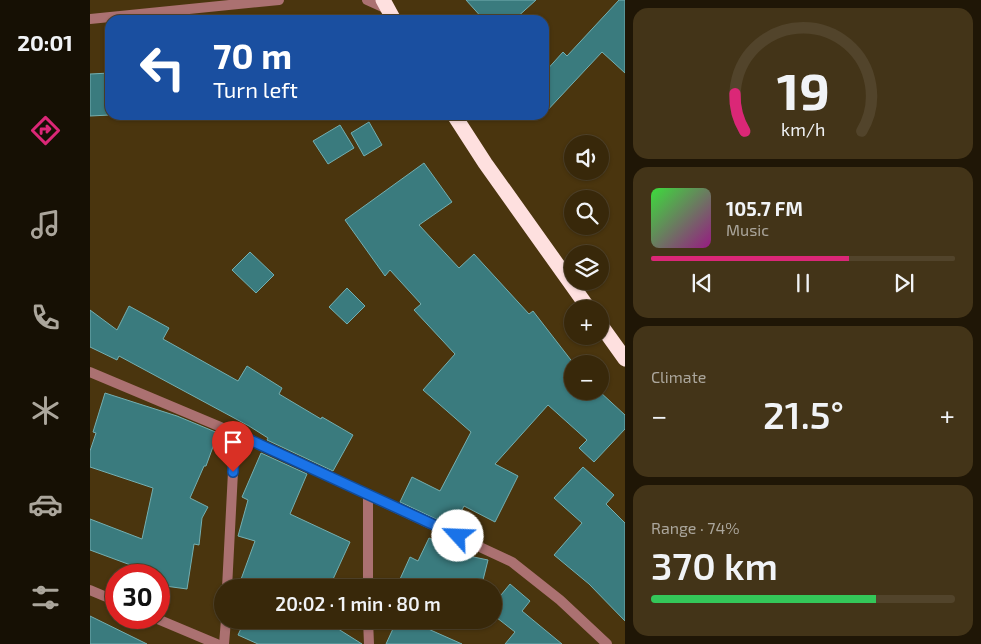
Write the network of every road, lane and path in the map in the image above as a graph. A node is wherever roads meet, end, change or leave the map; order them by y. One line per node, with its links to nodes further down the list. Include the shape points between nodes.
1 (279, 0): 3 (street)
2 (367, 0): 4 (street)
3 (217, 3): 5 (street)
4 (388, 10)
5 (122, 15)
6 (105, 17): 7 (street)
7 (90, 19)
8 (457, 120): 9 (highway)
9 (583, 300)
10 (609, 337): 11 (highway)
11 (625, 359)
12 (90, 372): 13 (street)
13 (235, 433): 14 (street); 15 (street)
14 (368, 494): 16 (street); 25 (street, via 512,562 560,600)
15 (227, 579)
16 (368, 579)
17 (90, 590): 18 (street)
18 (105, 596)
19 (170, 624): 22 (street)
20 (225, 629): 23 (street)
21 (368, 629): 24 (street)
22 (218, 644)
23 (224, 644)
24 (369, 644)
25 (606, 644)

